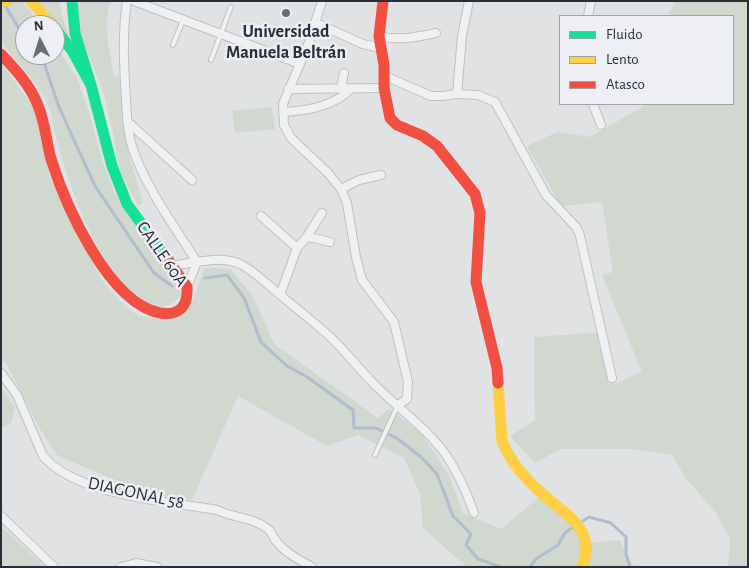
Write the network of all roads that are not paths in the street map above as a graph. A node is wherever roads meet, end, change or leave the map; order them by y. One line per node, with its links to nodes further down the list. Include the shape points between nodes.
1 (1, 1): 2 (street)
2 (6, 1)
3 (31, 1): 13 (street)
4 (72, 1): 28 (street, via 76,45)
5 (127, 1): 35 (street, via 124,76)
6 (134, 1): 15 (street)
7 (322, 1): 16 (street)
8 (383, 1): 9 (street); 19 (street)
9 (390, 1)
10 (469, 1): 32 (street)
11 (592, 2): 14 (street)
12 (231, 6): 18 (lane)
13 (43, 15)
14 (588, 15)
15 (184, 20): 18 (street); 21 (lane)
16 (316, 23): 22 (street); 25 (street)
17 (436, 33): 19 (street, via 409,38)
18 (221, 34): 24 (lane); 25 (street)
19 (379, 36): 22 (street)
20 (65, 41): 28 (street, CALLE 60A)
21 (173, 45)
22 (380, 48): 27 (street)
23 (3, 57): 47 (street, CALLE 60A, via 28,85 36,100 57,174 81,228 115,285 146,311 158,313 182,309 187,299)
24 (211, 60)
25 (300, 64): 30 (street)
26 (344, 73): 29 (street)
27 (384, 82): 31 (street); 32 (street, via 431,96); 59 (street, via 390,118 437,146 475,194 480,213 476,282 496,368 502,441 506,451 537,488 573,519 583,534 588,550)
28 (91, 85): 46 (street, CALLE 60A, via 120,189)
29 (341, 87): 30 (street); 31 (street)
30 (288, 89): 34 (street)
31 (352, 89): 34 (street, via 344,97 305,111)
32 (457, 94): 50 (street, via 478,95 496,102 546,195 577,228)
33 (593, 105): 36 (street)
34 (283, 112): 39 (street, via 284,126 291,138)
35 (128, 122): 38 (street); 45 (street, via 132,147 147,180)
36 (601, 125)
37 (380, 175): 39 (street)
38 (192, 180)
39 (341, 189): 51 (street, via 347,202 362,280 394,322 408,382 407,399)
40 (322, 213): 42 (street)
41 (261, 216): 44 (street)
42 (306, 238): 43 (street); 44 (street)
43 (330, 242)
44 (297, 248): 48 (street)
45 (197, 262): 46 (street); 47 (street); 48 (street, via 231,261 240,264)
46 (172, 266): 47 (street, CALLE 60A)
47 (187, 287)
48 (280, 295): 51 (street, via 327,334 373,384)
49 (1, 373): 58 (street, DIAGONAL 58, via 16,395 43,456 60,471 97,487 251,519 268,530 288,553)
50 (612, 378)
51 (398, 405): 52 (lane); 53 (street, via 446,456 467,493)
52 (375, 455)
53 (474, 513)
54 (1, 516): 55 (street)
55 (54, 567)
56 (121, 567): 57 (street, via 136,563)
57 (157, 567)
58 (312, 567)
59 (582, 567)

